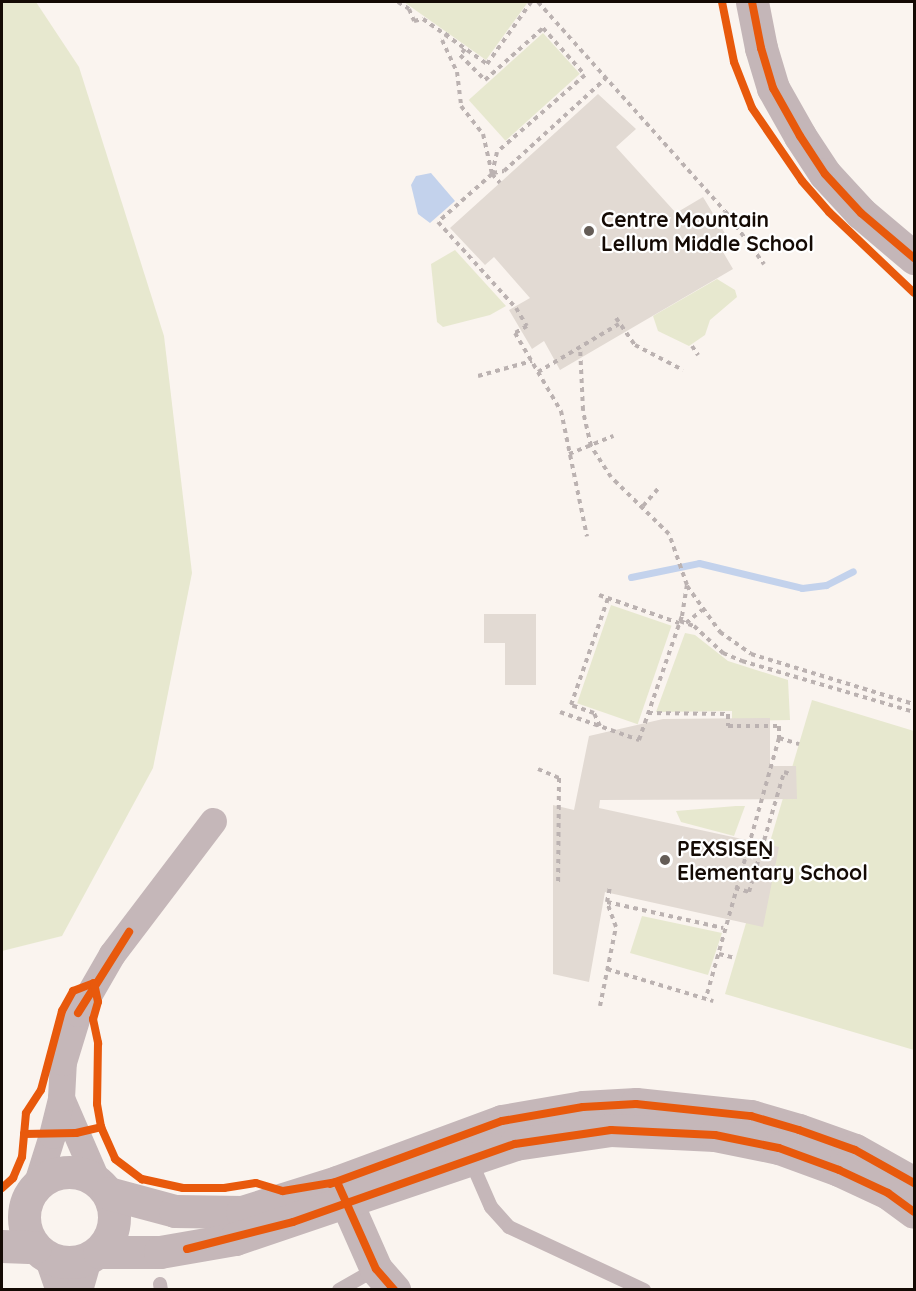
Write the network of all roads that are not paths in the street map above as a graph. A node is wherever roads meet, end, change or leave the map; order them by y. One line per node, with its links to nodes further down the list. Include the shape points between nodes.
1 (752, 2): 2 (main road, via 773,87 800,136 825,174 854,205)
2 (915, 258)
3 (213, 821): 4 (street, via 112,954 78,1012 63,1062)
4 (61, 1098): 7 (street); 8 (street)
5 (470, 1159): 9 (street); 10 (street, via 566,1134 662,1130 715,1135 779,1149 839,1170 888,1193); 19 (lane, via 491,1207 509,1227)
6 (915, 1183): 9 (street, via 855,1150 751,1116 636,1104 583,1107 502,1121)
7 (102, 1187): 8 (street, via 66,1172); 9 (street, via 175,1211 223,1213); 14 (street, via 115,1218 107,1242)
8 (32, 1193): 11 (street, via 14,1215); 13 (street, via 24,1216)
9 (342, 1193): 14 (street, via 235,1239 187,1249); 15 (street)
10 (915, 1212)
11 (2, 1221)
12 (2, 1246): 13 (street)
13 (41, 1251): 14 (street, via 74,1262); 16 (street)
14 (93, 1255): 17 (street)
15 (385, 1280): 18 (lane)
16 (59, 1290)
17 (79, 1290)
18 (339, 1290)
19 (644, 1290)

